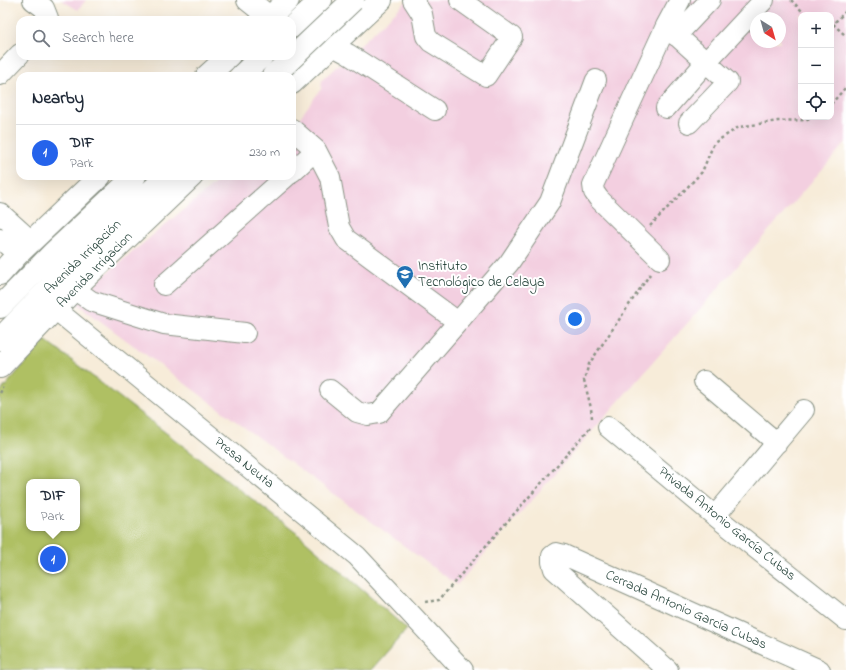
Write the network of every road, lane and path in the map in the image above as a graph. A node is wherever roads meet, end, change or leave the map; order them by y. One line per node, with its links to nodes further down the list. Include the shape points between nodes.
1 (33, 0): 15 (street, via 44,8)
2 (248, 0): 16 (main road)
3 (288, 0): 17 (main road)
4 (321, 0): 18 (main road)
5 (353, 0): 25 (main road, bridge)
6 (381, 0): 24 (main road)
7 (413, 0): 8 (street, via 422,14 426,36 431,42 486,76 512,37)
8 (460, 0)
9 (680, 0): 21 (street)
10 (710, 0): 21 (street)
11 (764, 0): 29 (street)
12 (792, 0): 14 (path)
13 (846, 11): 19 (path)
14 (803, 12)
15 (47, 16)
16 (267, 16)
17 (273, 16)
18 (296, 23)
19 (834, 23)
20 (834, 27): 22 (path)
21 (671, 31): 29 (street); 52 (street, via 594,185 594,192 599,199)
22 (846, 36)
23 (296, 38): 24 (main road)
24 (326, 52): 35 (main road); 40 (street, via 348,54)
25 (296, 54)
26 (16, 58): 34 (street)
27 (258, 60): 32 (main road, bridge)
28 (290, 60): 33 (main road, bridge)
29 (706, 62): 39 (street); 42 (street, via 728,82)
30 (219, 65): 31 (street, via 235,67)
31 (241, 72)
32 (245, 72)
33 (277, 72)
34 (0, 75)
35 (296, 79)
36 (596, 80): 61 (street, via 550,202 509,263)
37 (846, 87): 38 (path)
38 (834, 101)
39 (666, 108)
40 (435, 110)
41 (805, 120): 52 (path, via 739,127 714,144 702,172)
42 (689, 124)
43 (296, 132): 44 (street)
44 (316, 150): 45 (street); 61 (street, via 330,177 339,227 346,239)
45 (296, 168)
46 (96, 180): 54 (main road)
47 (131, 180): 59 (main road, Avenida Irrigación)
48 (163, 180): 63 (main road, Avenida Irrigación, via 73,264)
49 (188, 180): 58 (main road, Avenida Irrigacion)
50 (282, 180): 57 (street)
51 (0, 213): 54 (street)
52 (638, 238): 55 (street)
53 (0, 239): 54 (street)
54 (24, 247): 56 (main road)
55 (660, 259): 69 (path, via 589,364 584,380)
56 (0, 274)
57 (164, 285)
58 (74, 289): 60 (main road, Avenida Irrigacion); 62 (street, via 91,301 164,324)
59 (0, 307)
60 (55, 309): 64 (main road, Avenida Irrigacion); 74 (street, Presa Neuta, via 357,556)
61 (458, 322): 66 (street, via 379,413 368,415 357,412)
62 (244, 333)
63 (0, 339)
64 (2, 378): 67 (path)
65 (704, 381): 70 (street)
66 (330, 390)
67 (0, 392)
68 (804, 410): 70 (street)
69 (597, 424): 71 (street, Privada Antonio García Cubas); 72 (path, via 439,600)
70 (776, 443): 71 (street)
71 (715, 516): 73 (street, Privada Antonio García Cubas)
72 (425, 602)
73 (846, 620)
74 (463, 670)
75 (668, 670): 76 (street, Cerrada Antonio García Cubas, via 554,569 552,556 556,553 564,555)
76 (820, 670)

